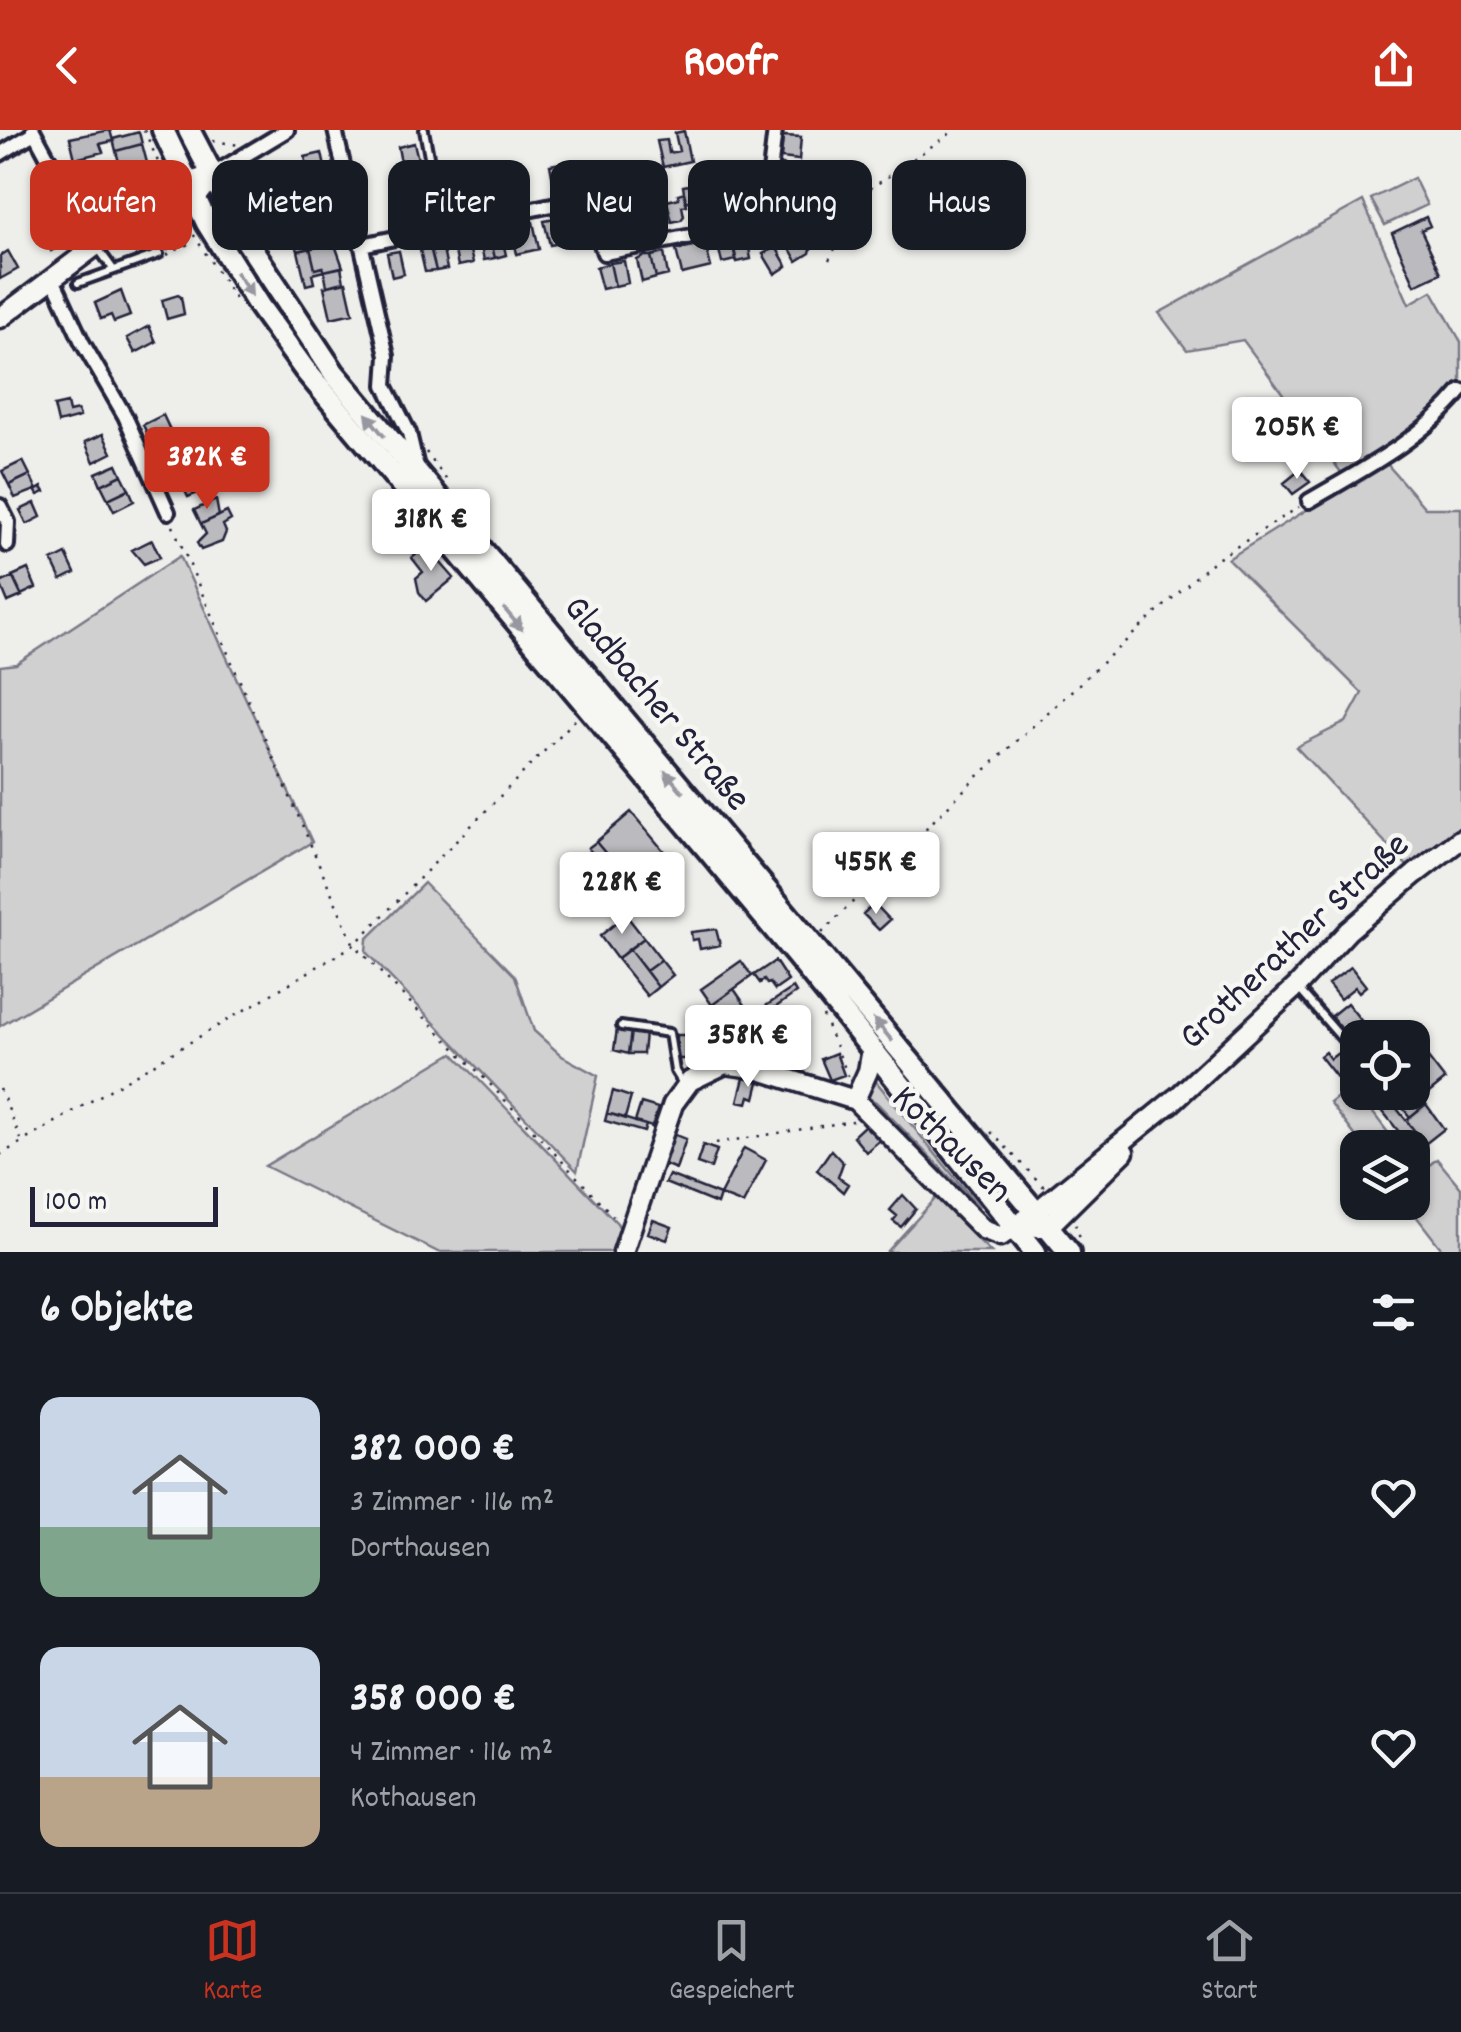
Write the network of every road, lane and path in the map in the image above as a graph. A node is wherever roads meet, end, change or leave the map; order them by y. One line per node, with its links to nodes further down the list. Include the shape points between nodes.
1 (144, 130): 13 (path)
2 (162, 130): 14 (main road, Gladbacher Straße)
3 (287, 130): 10 (street)
4 (335, 130): 16 (street)
5 (424, 130): 17 (lane)
6 (775, 130): 18 (street)
7 (955, 130): 20 (path)
8 (34, 132): 11 (street); 12 (street)
9 (194, 138): 10 (path); 19 (main road, Gladbacher Straße)
10 (267, 143): 15 (street)
11 (0, 154)
12 (49, 160)
13 (155, 160)
14 (176, 160)
15 (238, 160)
16 (342, 160)
17 (430, 160)
18 (773, 160)
19 (212, 175): 21 (street)
20 (872, 186)
21 (192, 191)
22 (192, 194): 52 (main road, Gladbacher Straße, one-way to 52, via 234,270 305,370)
23 (688, 237): 25 (street, via 604,253 586,198)
24 (195, 240): 32 (path)
25 (368, 244)
26 (91, 250): 35 (street)
27 (99, 250): 34 (lane)
28 (165, 250): 32 (path)
29 (253, 250): 39 (main road, Gladbacher Straße, one-way to 29, via 304,332)
30 (363, 250): 39 (street, via 387,356 385,385 409,433)
31 (834, 250): 33 (path)
32 (162, 254): 34 (lane)
33 (829, 260)
34 (113, 268): 36 (lane)
35 (53, 280): 37 (street); 42 (street)
36 (78, 283)
37 (0, 318)
38 (1461, 391): 40 (street, via 1380,460)
39 (420, 479): 64 (main road, Gladbacher Straße, one-way to 39)
40 (1309, 500): 46 (path, via 1211,563 974,780)
41 (0, 506): 43 (street, via 8,522)
42 (168, 512): 47 (path)
43 (7, 545)
44 (578, 718): 47 (path)
45 (1461, 839): 48 (street, Grotherather Straße, via 1360,921)
46 (820, 935)
47 (354, 945): 58 (path); 65 (path, via 619,1222)
48 (1297, 986): 51 (lane); 56 (street, Grotherather Straße)
49 (822, 1014): 55 (path)
50 (621, 1026): 53 (lane, via 669,1033)
51 (1340, 1036)
52 (872, 1049): 55 (street); 66 (main road, Gladbacher Straße)
53 (685, 1088): 55 (street, Kothausen, via 724,1064); 65 (street, via 673,1104)
54 (0, 1089): 58 (path)
55 (857, 1096): 57 (street, Kothausen)
56 (1176, 1098): 63 (street, Grotherather Straße); 64 (street, Grotherather Straße)
57 (872, 1116): 59 (path); 66 (street, Kothausen, via 983,1229)
58 (22, 1140): 60 (path)
59 (716, 1143)
60 (0, 1155)
61 (1032, 1177): 62 (path)
62 (1040, 1182)
63 (1065, 1212): 64 (street, Grotherather Straße); 67 (path, via 1075,1223)
64 (1042, 1219): 66 (street); 67 (main road, Gladbacher Straße)
65 (632, 1226): 68 (street)
66 (1004, 1238): 69 (main road, Gladbacher Straße)
67 (1076, 1248)
68 (623, 1252)
69 (1035, 1252)

